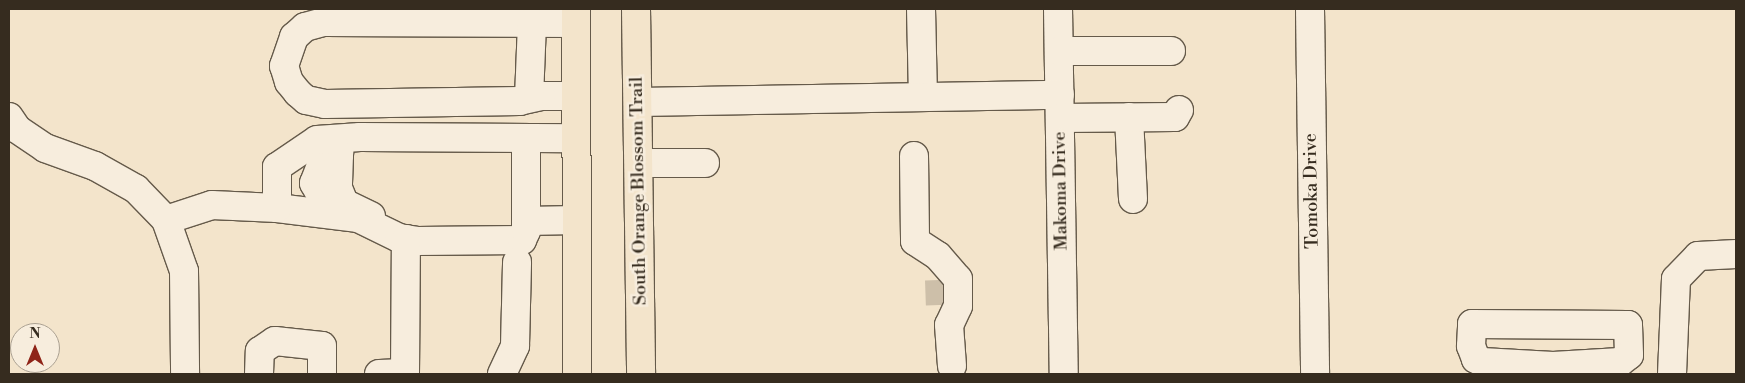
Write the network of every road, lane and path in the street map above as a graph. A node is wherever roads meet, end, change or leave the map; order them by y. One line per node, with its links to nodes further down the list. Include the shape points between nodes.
1 (636, 9): 12 (main road, South Orange Blossom Trail)
2 (921, 9): 10 (street)
3 (1058, 9): 8 (street, Makoma Drive)
4 (1310, 9): 42 (street, Tomoka Drive)
5 (576, 16): 6 (street); 9 (main road)
6 (532, 22): 11 (street); 11 (street, via 324,22 305,27 294,37 284,66 289,82 298,93 306,100 325,104)
7 (1171, 50): 8 (street)
8 (1059, 51): 13 (street, Makoma Drive)
9 (575, 96): 11 (street); 17 (main road)
10 (924, 97): 12 (street); 13 (street)
11 (529, 98)
12 (638, 102): 21 (main road, South Orange Blossom Trail)
13 (1060, 106): 15 (street); 41 (street, Makoma Drive)
14 (1179, 110): 15 (street, via 1175,117)
15 (1129, 117): 23 (street)
16 (9, 118): 25 (street, via 17,129 44,148 95,166 136,189)
17 (576, 138): 18 (street); 26 (main road)
18 (526, 140): 19 (street); 27 (street)
19 (340, 147): 24 (street, via 317,140 277,167); 27 (street, via 338,188 344,203 393,227 409,231)
20 (914, 156): 32 (street, via 915,241 942,292)
21 (638, 164): 22 (street); 40 (main road, South Orange Blossom Trail)
22 (705, 164)
23 (1133, 199)
24 (277, 208): 25 (street, via 212,204); 28 (street, via 358,218)
25 (166, 220): 34 (street, via 184,272)
26 (576, 220): 27 (street); 39 (main road)
27 (526, 226): 28 (street, via 522,240)
28 (406, 239): 37 (street)
29 (1736, 254): 43 (street, via 1698,256 1676,278)
30 (517, 262): 38 (street, via 515,346)
31 (1552, 324): 33 (street, via 1562,354); 33 (street, via 1628,324 1629,355 1620,362); 33 (street, via 1472,324 1472,346 1476,358 1482,362)
32 (952, 366)
33 (1553, 367)
34 (185, 374)
35 (259, 374): 36 (street, via 260,351 275,341 322,346)
36 (322, 374)
37 (397, 374)
38 (502, 374)
39 (577, 374)
40 (641, 374)
41 (1064, 374)
42 (1315, 374)
43 (1672, 374)

